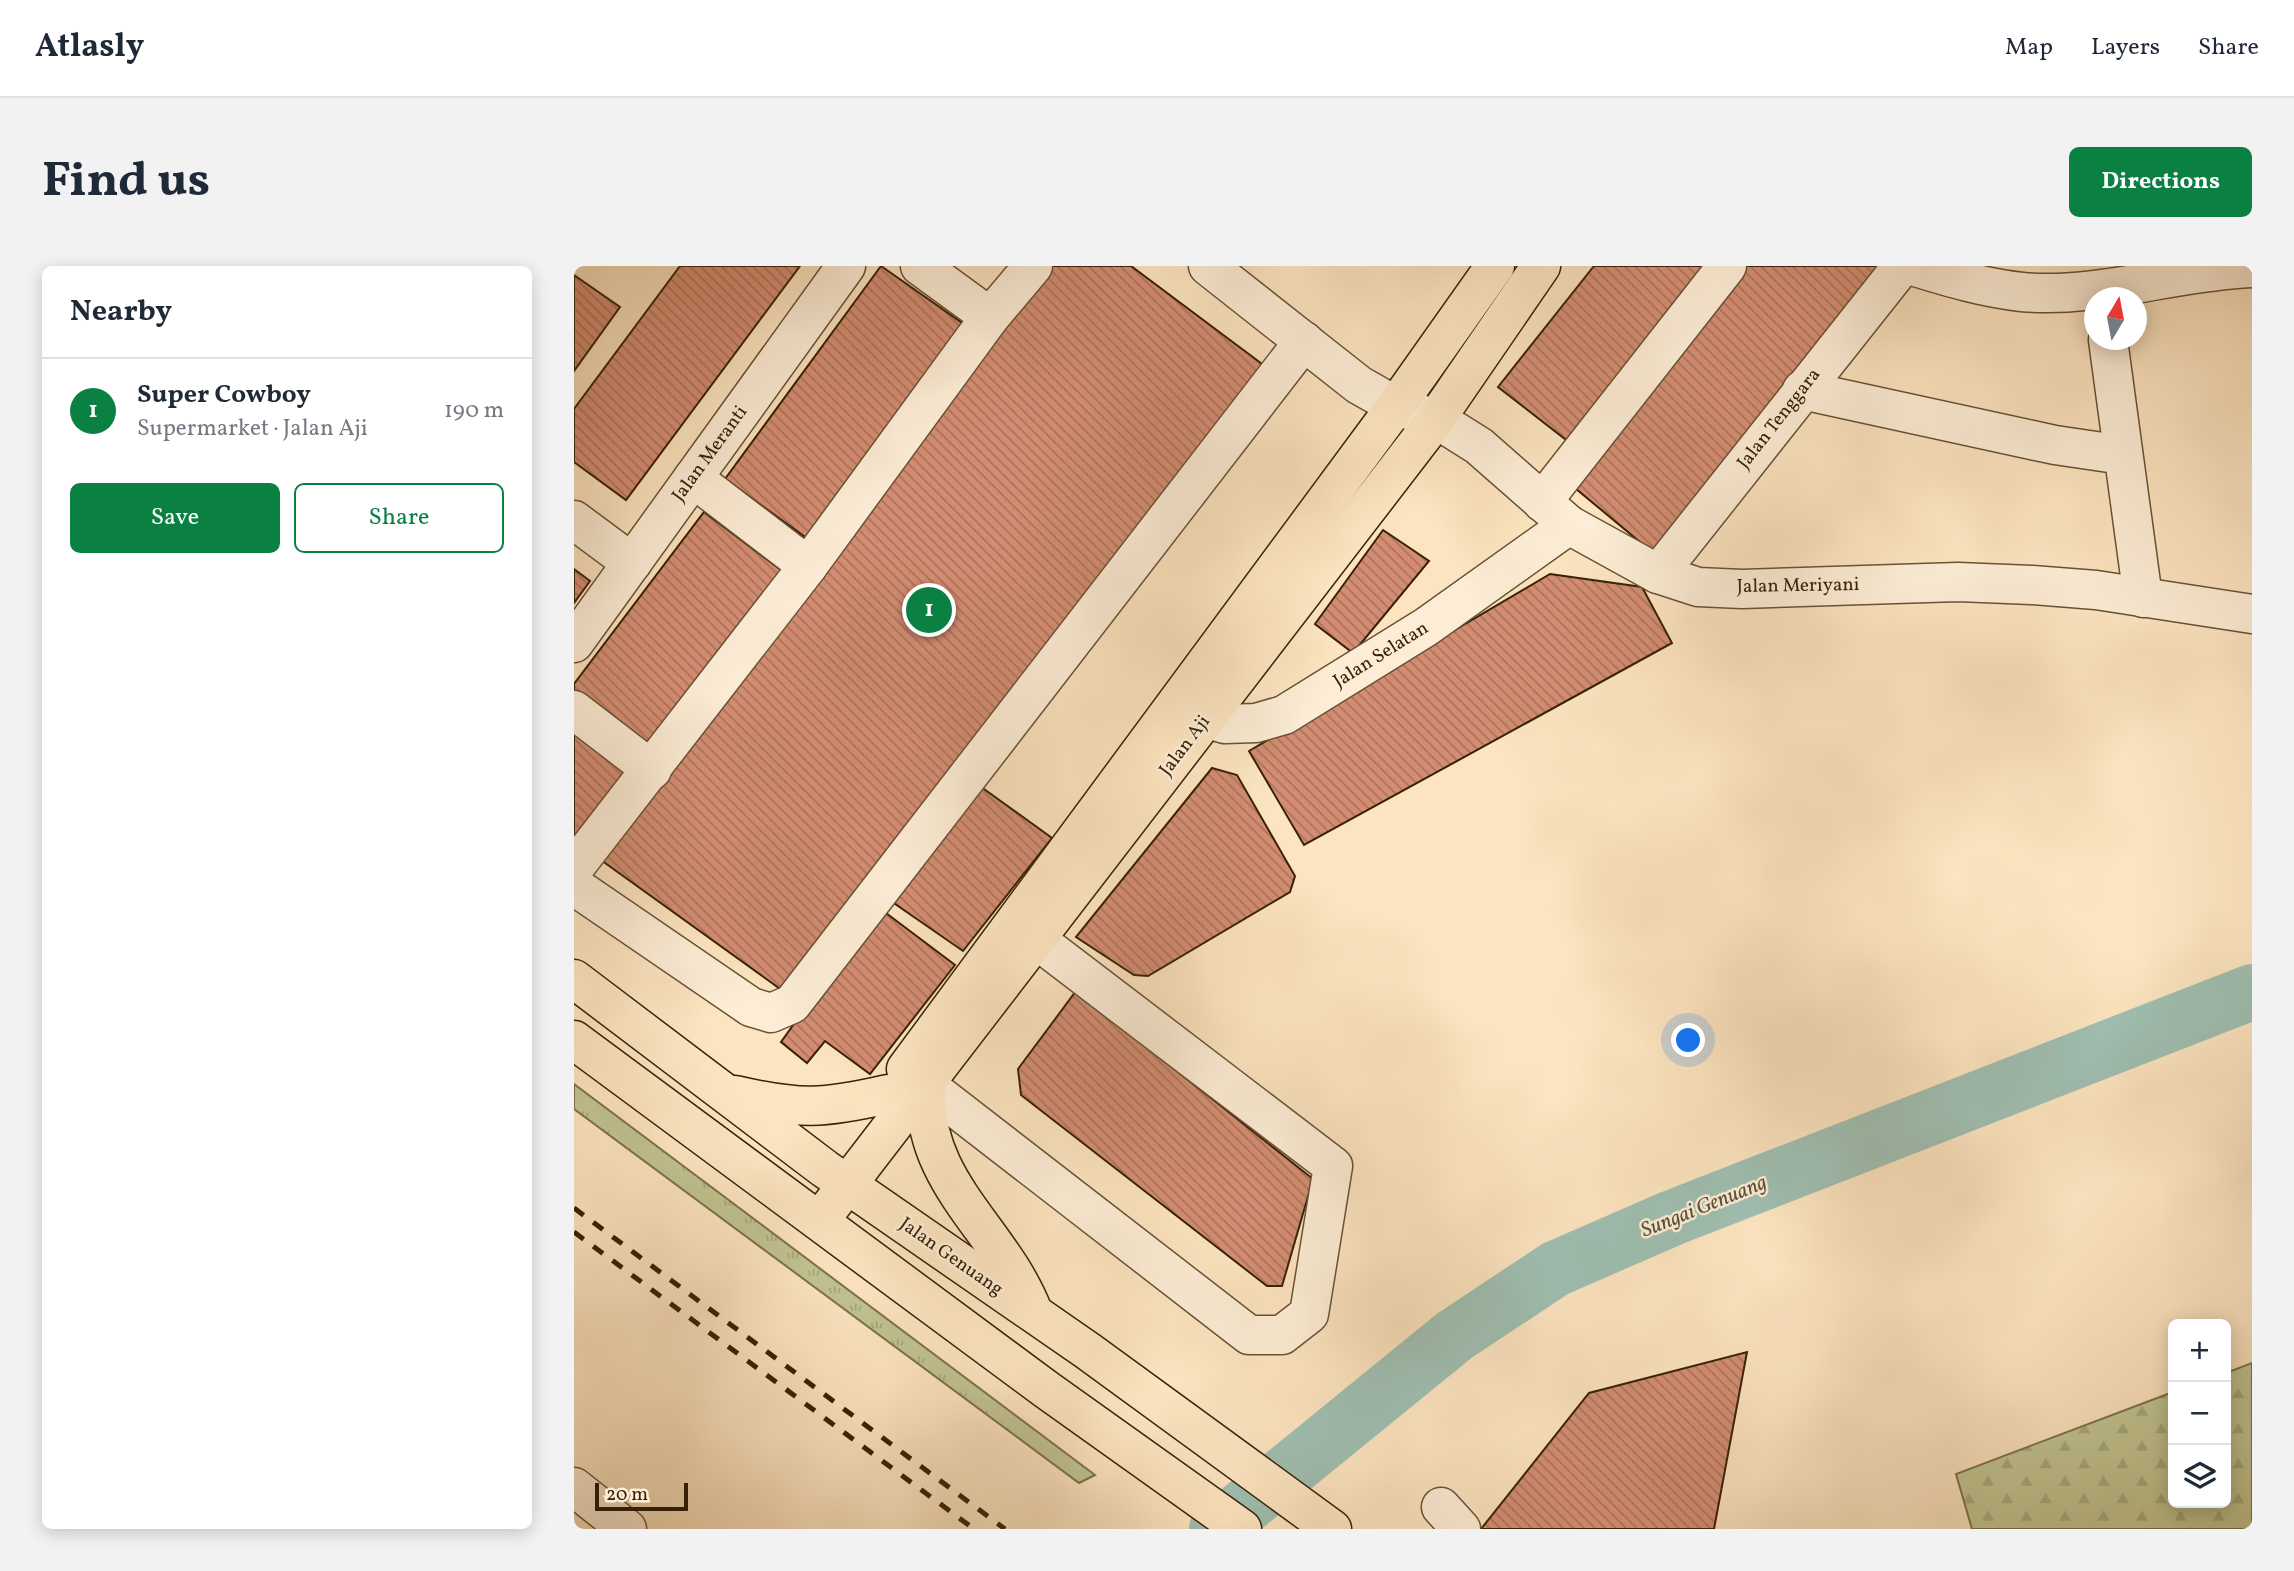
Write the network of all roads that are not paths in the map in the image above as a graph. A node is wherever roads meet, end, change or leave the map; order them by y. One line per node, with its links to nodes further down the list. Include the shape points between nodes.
1 (846, 266): 20 (street, Jalan Meranti)
2 (920, 266): 13 (street)
3 (1033, 266): 13 (street)
4 (1208, 266): 14 (street, Jalan Meriyani)
5 (1495, 266): 17 (main road, Jalan Aji)
6 (1542, 266): 18 (main road, Jalan Aji)
7 (1727, 266): 21 (street, Jalan Selatan)
8 (1902, 266): 16 (street, Jalan Tenggara)
9 (1912, 266): 12 (street, via 1977,285 2024,292)
10 (2251, 271): 11 (street)
11 (2144, 287)
12 (2084, 293)
13 (990, 317): 24 (street)
14 (1304, 341): 17 (street, Jalan Meriyani, via 1359,385); 33 (street, via 792,1004 771,1013 751,1007)
15 (2109, 350): 19 (street)
16 (1802, 390): 19 (street, via 2055,445); 25 (street, Jalan Tenggara)
17 (1396, 406): 18 (street, Jalan Meriyani); 30 (main road, Jalan Aji)
18 (1436, 419): 21 (street, Jalan Meriyani, via 1479,446); 30 (main road, Jalan Aji)
19 (2123, 454): 26 (street)
20 (693, 478): 23 (street, Jalan Meranti); 24 (street)
21 (1555, 514): 25 (street, Jalan Meriyani); 30 (street, Jalan Selatan, via 1426,627 1284,715 1256,723 1225,724)
22 (574, 520): 23 (street)
23 (632, 563): 28 (street, Jalan Meranti)
24 (808, 566): 31 (street)
25 (1658, 574): 26 (street, Jalan Meriyani, via 1698,587 1958,582 2083,589)
26 (2143, 598): 27 (street, Jalan Meriyani)
27 (2252, 614)
28 (574, 643)
29 (574, 710): 31 (street)
30 (1189, 714): 34 (main road, Jalan Aji); 39 (main road, Jalan Aji)
31 (652, 770): 32 (street)
32 (574, 868)
33 (574, 886)
34 (1037, 940): 37 (main road, Jalan Aji); 37 (street, via 1333,1166 1309,1314 1282,1335 1249,1335)
35 (574, 979): 38 (main road, Jalan Genuang)
36 (574, 1040): 41 (main road)
37 (926, 1085): 40 (main road, Jalan Aji); 42 (main road, via 924,1114 949,1184 1022,1283)
38 (720, 1091): 39 (main road, via 780,1106 814,1108); 40 (main road, Jalan Genuang)
39 (888, 1094): 40 (main road, Jalan Aji)
40 (835, 1176): 41 (main road, Jalan Aji); 42 (main road, Jalan Genuang)
41 (809, 1212): 45 (main road)
42 (1034, 1315): 46 (main road, Jalan Genuang)
43 (574, 1487): 44 (street)
44 (627, 1529)
45 (1242, 1529)
46 (1332, 1529)

